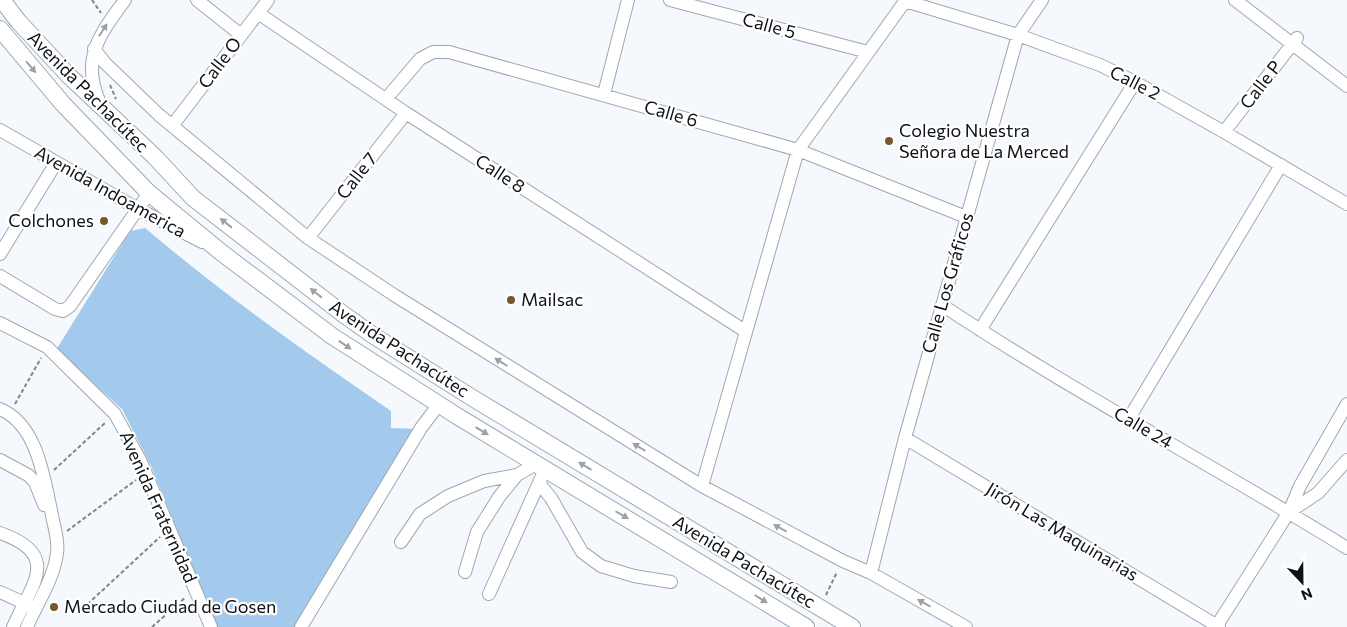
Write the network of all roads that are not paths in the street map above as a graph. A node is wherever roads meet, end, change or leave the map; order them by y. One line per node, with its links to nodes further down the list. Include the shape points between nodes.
1 (2, 0): 23 (main road, Avenida Pachacútec, via 30,35)
2 (125, 0): 16 (street, one-way to 2)
3 (197, 0): 13 (street)
4 (268, 0): 11 (street, Calle O)
5 (628, 0): 21 (street)
6 (670, 0): 17 (street, Calle 5)
7 (1042, 0): 14 (street, Calle Los Gráficos)
8 (1235, 0): 15 (street)
9 (1247, 0): 15 (street)
10 (905, 1): 14 (street, Calle 2); 17 (street)
11 (258, 13): 13 (street, Calle O); 22 (street, Calle 8)
12 (0, 29): 31 (main road, Avenida Pachacútec, one-way to 31, via 63,104)
13 (241, 35): 25 (street, Calle O)
14 (1018, 35): 19 (street, Calle 2, via 1100,65); 34 (street, Calle Los Gráficos)
15 (1295, 41): 18 (street); 20 (street); 27 (street, Calle P)
16 (94, 49): 23 (street, via 93,82); 25 (street, Avenida Pachacútec)
17 (868, 52): 28 (street)
18 (1347, 76)
19 (1135, 82): 27 (street, Calle 2); 43 (street)
20 (1347, 86)
21 (604, 94): 22 (street, Calle 6, via 449,52 433,52 420,59); 28 (street, Calle 6)
22 (386, 99): 24 (street, Calle 8)
23 (103, 110): 37 (main road, Avenida Pachacútec, one-way to 23, via 193,198)
24 (406, 113): 35 (street, Calle 7); 44 (street, Calle 8)
25 (172, 126): 35 (street, Avenida Pachacútec)
26 (0, 130): 29 (street, Avenida Indoamerica)
27 (1224, 132): 30 (street, Calle 2)
28 (798, 150): 34 (street, Calle 6); 44 (street)
29 (56, 163): 33 (street, Avenida Indoamerica); 38 (street)
30 (1281, 165): 32 (street, Calle 2); 48 (street)
31 (149, 193): 33 (street); 36 (main road, Avenida Pachacútec)
32 (1347, 204)
33 (138, 209): 36 (street, Avenida Indoamerica); 40 (street, via 70,306 63,311)
34 (966, 217): 41 (street, Calle Los Gráficos)
35 (308, 238): 54 (street, Avenida Pachacútec, one-way to 35)
36 (222, 253): 39 (main road, Avenida Pachacútec)
37 (264, 253): 39 (main road); 71 (main road, Avenida Pachacútec, one-way to 37, via 374,336)
38 (0, 254)
39 (247, 272): 45 (main road, Avenida Pachacútec, one-way to 45, via 332,336)
40 (2, 278)
41 (942, 304): 43 (street, Calle 24); 49 (street, Calle Los Gráficos)
42 (0, 323): 68 (street, Avenida Fraternidad, via 46,347 115,414 146,473)
43 (980, 330): 48 (street, Calle 24)
44 (745, 332): 54 (street)
45 (439, 404): 52 (main road, Avenida Pachacútec, one-way to 52); 69 (street, via 421,428)
46 (1347, 404): 55 (street, via 1300,486)
47 (5, 411): 56 (street, via 23,426 33,446)
48 (1128, 420): 55 (street, Calle 24)
49 (905, 438): 61 (street, Calle Los Gráficos); 73 (street, Jirón Las Maquinarias)
50 (0, 460): 56 (street, via 28,475 34,482)
51 (1347, 460): 55 (street, via 1318,493)
52 (540, 472): 53 (street); 62 (street, via 582,552 601,566); 64 (street); 70 (main road, Avenida Pachacútec, one-way to 70)
53 (517, 475): 58 (street, via 484,481 448,496 420,514); 60 (street, via 477,532)
54 (702, 486): 61 (street, Avenida Pachacútec, one-way to 54)
55 (1289, 512): 59 (street, Calle 24); 73 (street)
56 (53, 523): 65 (street, via 58,538 55,564)
57 (0, 533): 65 (street, via 17,539 32,550 38,565)
58 (401, 542)
59 (1347, 548)
60 (464, 572)
61 (871, 573): 72 (street, Avenida Pachacútec, one-way to 61)
62 (671, 582)
63 (0, 592): 65 (street)
64 (489, 594)
65 (30, 606): 66 (street); 67 (street)
66 (13, 627)
67 (27, 627)
68 (211, 627)
69 (301, 627)
70 (806, 627)
71 (852, 627)
72 (966, 627)
73 (1217, 627)

